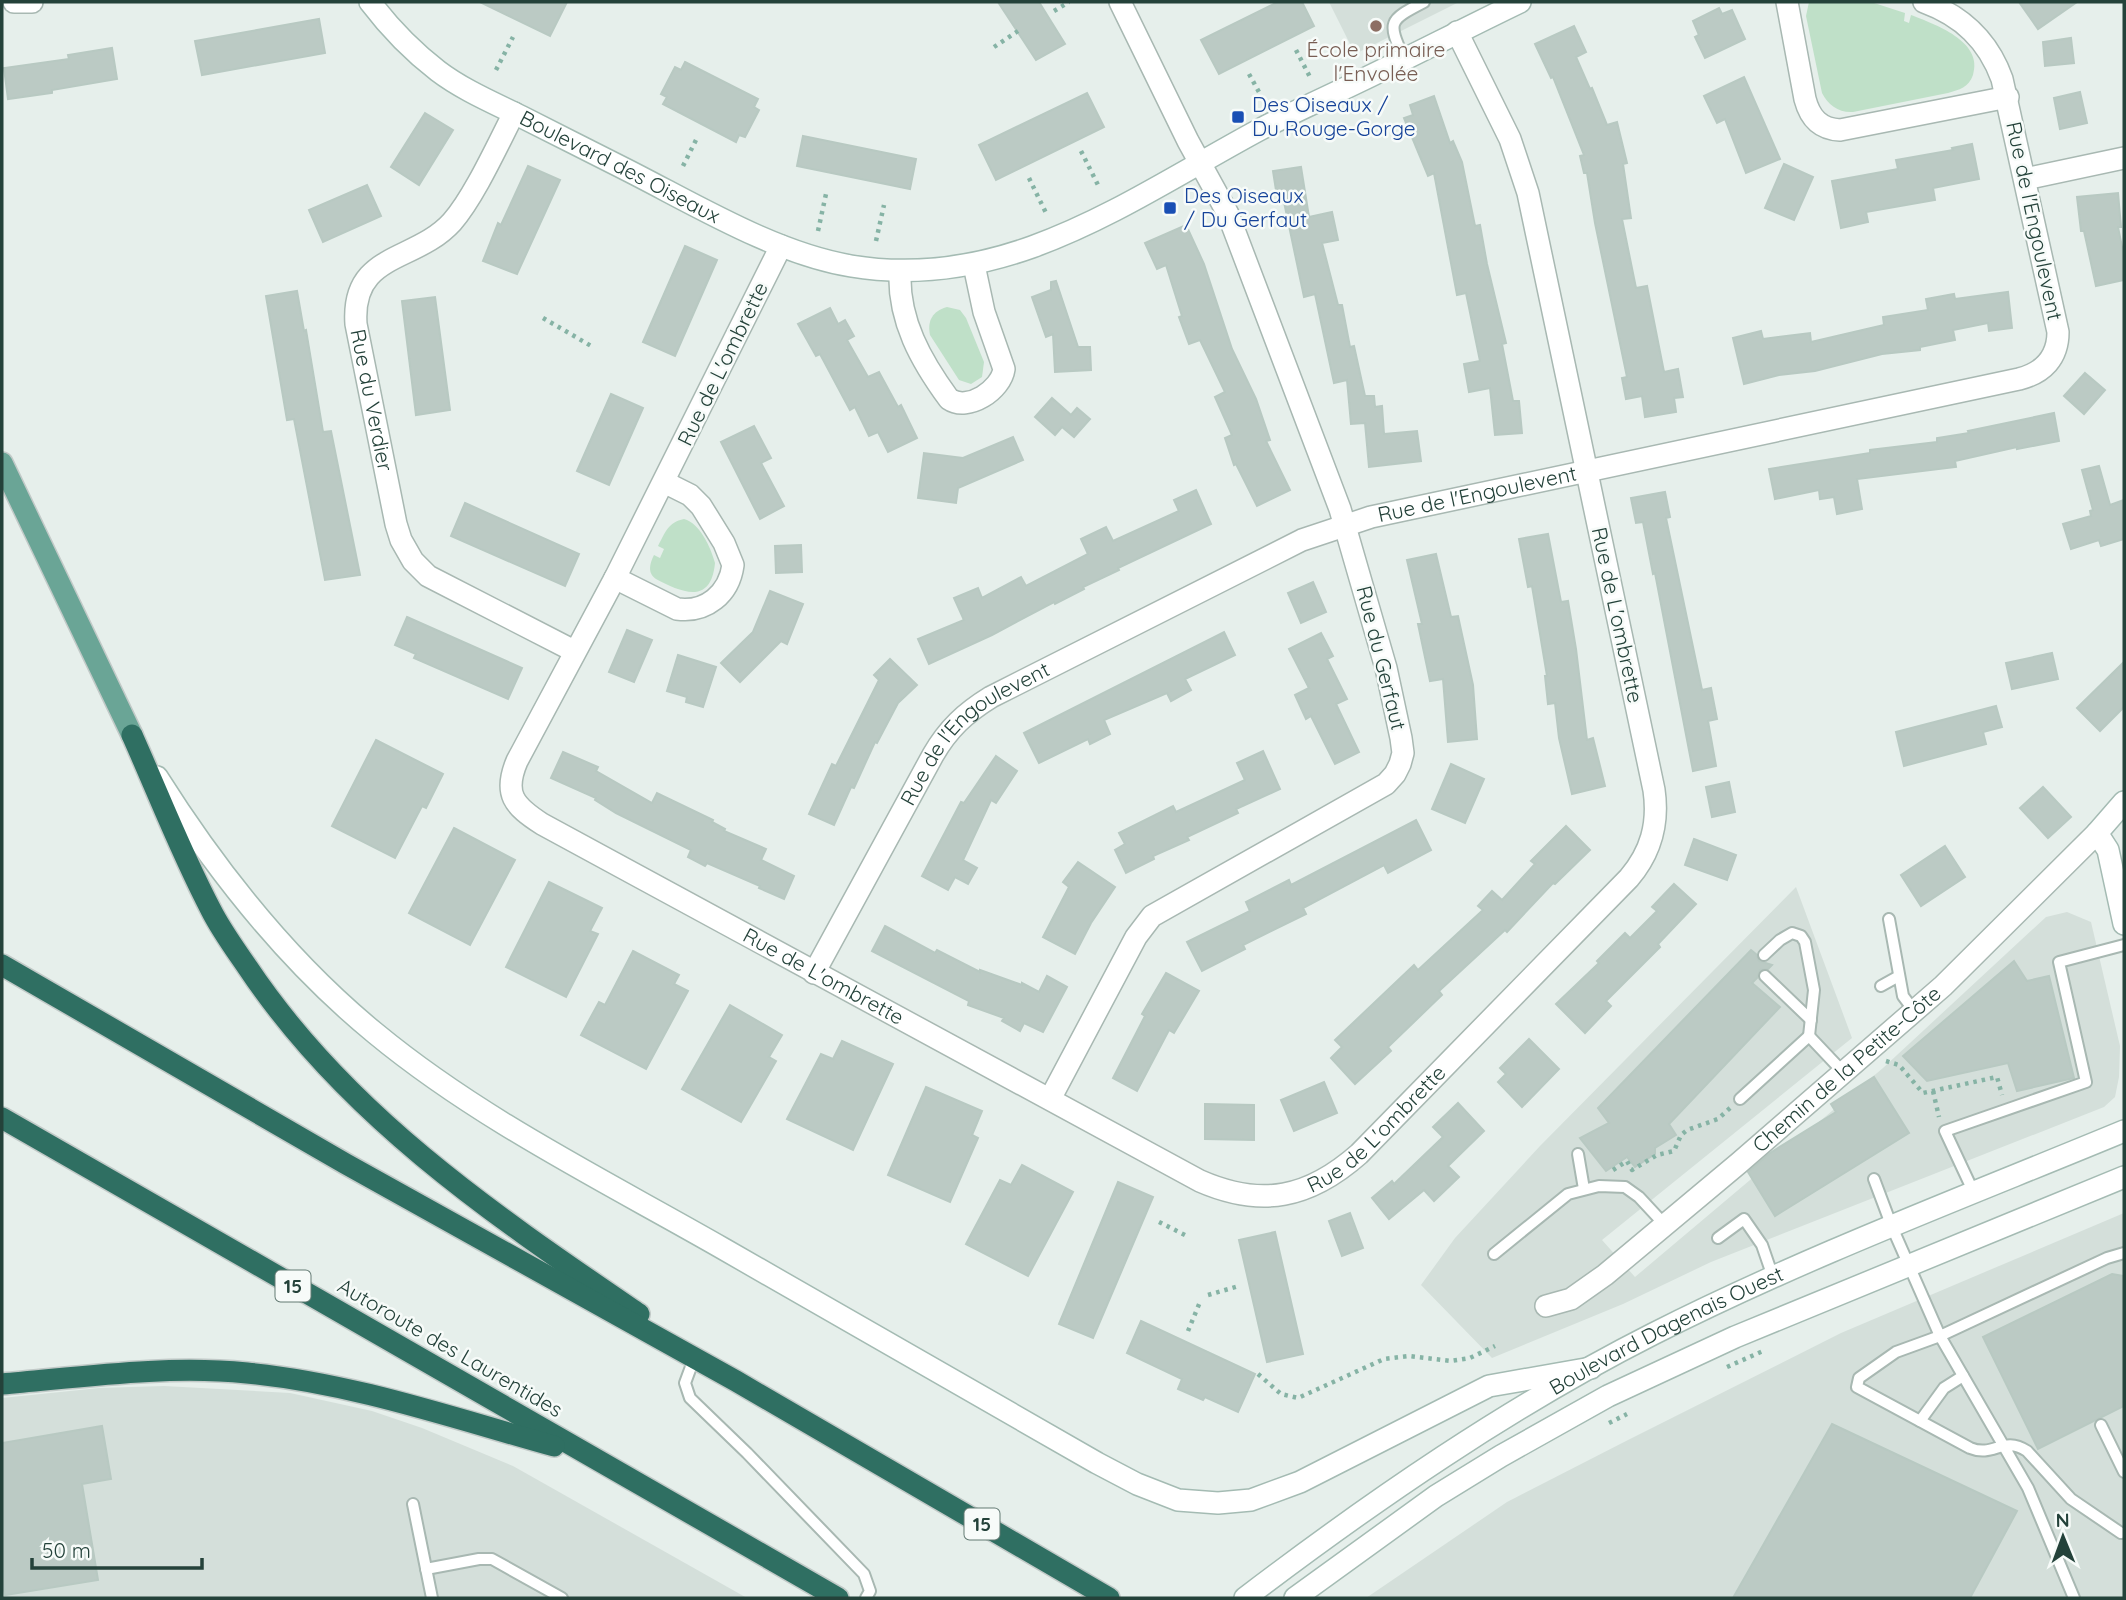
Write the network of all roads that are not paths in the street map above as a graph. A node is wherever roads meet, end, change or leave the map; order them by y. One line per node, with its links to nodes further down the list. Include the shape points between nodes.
1 (14, 2): 2 (street)
2 (32, 2)
3 (370, 2): 12 (street, Boulevard des Oiseaux, via 436,70)
4 (1120, 2): 14 (street, Rue du Gerfaut)
5 (1424, 2): 10 (lane, via 1394,21 1393,32)
6 (1520, 2): 9 (street, Boulevard des Oiseaux)
7 (1787, 2): 11 (street, Rue de l'Engoulevent, via 1808,110 1830,130)
8 (1924, 2): 11 (street, Rue de l'Engoulevent, via 1956,17 1980,38 1997,64)
9 (1457, 32): 10 (street, Boulevard des Oiseaux); 20 (street, Rue de L'ombrette, via 1510,139 1528,193)
10 (1404, 59): 14 (street, Boulevard des Oiseaux)
11 (2008, 97): 15 (street, Rue de l'Engoulevent)
12 (514, 113): 16 (street, Boulevard des Oiseaux); 24 (street, Rue du Verdier, via 451,223 368,277 357,297 356,324 396,524 413,561 437,582)
13 (2124, 158): 15 (street)
14 (1200, 164): 17 (street, Boulevard des Oiseaux, via 1059,236); 22 (street, Rue du Gerfaut, via 1228,214)
15 (2025, 179): 20 (street, Rue de l'Engoulevent, via 2058,332 2052,358 2036,374)
16 (781, 246): 18 (street, Boulevard des Oiseaux, via 850,266); 21 (street, Rue de L'ombrette)
17 (974, 265): 18 (street, Boulevard des Oiseaux); 18 (street, via 986,321 1004,369 996,386 965,403 949,399 909,331 901,309)
18 (900, 272)
19 (2, 463): 25 (main road)
20 (1587, 472): 22 (street, Rue de l'Engoulevent); 41 (street, Rue de L'ombrette, via 1656,801 1651,842 1629,877 1359,1154 1312,1186 1265,1196 1229,1192 1200,1181)
21 (664, 482): 23 (street, Rue de L'ombrette); 23 (street, via 696,500 724,543 733,565 724,588 704,607 684,610)
22 (1345, 524): 33 (street, Rue de l'Engoulevent, via 1302,540 990,697 961,717 933,755); 41 (street, Rue du Gerfaut, via 1399,728 1403,753 1395,774 1377,790 1152,916 1136,937)
23 (615, 578): 24 (street, Rue de L'ombrette)
24 (575, 652): 33 (street, Rue de L'ombrette, via 513,770 510,789 517,805 541,824)
25 (132, 735): 59 (highway, via 211,910 266,995 325,1066 376,1117 474,1199); 60 (street, via 178,811 240,896 330,992 404,1055 455,1092 575,1164 1137,1484 1197,1503 1251,1500 1300,1482 1489,1386)
26 (2124, 802): 27 (street, Chemin de la Petite-Côte)
27 (2097, 833): 29 (street, via 2108,850); 37 (street, Chemin de la Petite-Côte)
28 (1889, 919): 35 (lane)
29 (2124, 924)
30 (2124, 945): 49 (lane, via 2059,962 2086,1082 1945,1131)
31 (1764, 955): 38 (lane, via 1792,933 1801,936 1814,989)
32 (2, 965): 59 (highway, via 346,1164)
33 (814, 973): 41 (street, Rue de L'ombrette)
34 (1765, 976): 38 (lane)
35 (1899, 976): 36 (lane); 37 (lane, via 1903,996)
36 (1881, 986)
37 (1914, 1012): 40 (street, Chemin de la Petite-Côte)
38 (1811, 1020): 39 (lane)
39 (1809, 1036): 40 (lane); 42 (lane)
40 (1844, 1073): 50 (street, Chemin de la Petite-Côte)
41 (1050, 1098)
42 (1736, 1102)
43 (2, 1118): 66 (highway, Autoroute des Laurentides / 15)
44 (2124, 1131): 49 (street, Boulevard Dagenais Ouest)
45 (1578, 1154): 48 (lane)
46 (2124, 1177): 55 (street, Boulevard Dagenais Ouest)
47 (1874, 1180): 51 (lane)
48 (1584, 1189): 50 (lane, via 1625,1187); 54 (lane, via 1567,1194)
49 (1973, 1193): 51 (street, Boulevard Dagenais Ouest)
50 (1665, 1224): 57 (street, Chemin de la Petite-Côte, via 1581,1293)
51 (1892, 1227): 55 (lane); 56 (street, Boulevard Dagenais Ouest)
52 (1718, 1238): 56 (lane, via 1744,1219 1762,1245)
53 (2124, 1253): 58 (lane)
54 (1494, 1254)
55 (1909, 1265): 58 (lane); 71 (street, Boulevard Dagenais Ouest, via 1724,1342 1573,1414 1436,1496)
56 (1773, 1277): 60 (street, Boulevard Dagenais Ouest)
57 (1546, 1306)
58 (1940, 1336): 61 (lane); 63 (lane, via 1896,1352 1858,1378 1856,1385)
59 (695, 1357): 75 (lane, via 685,1383 690,1398 863,1574 870,1591); 76 (highway, 15)
60 (1591, 1368): 77 (street, Boulevard Dagenais Ouest, via 1462,1444)
61 (1963, 1376): 63 (lane, via 1944,1388); 65 (lane)
62 (2, 1384): 66 (highway, via 179,1371 276,1377 369,1395)
63 (1920, 1421): 65 (lane, via 1977,1451)
64 (2101, 1425): 67 (lane)
65 (2003, 1446): 69 (lane, via 2014,1444 2028,1451 2071,1499); 78 (lane, via 2028,1488)
66 (584, 1454): 74 (highway, Autoroute des Laurentides / 15)
67 (2124, 1472)
68 (413, 1504): 70 (lane)
69 (2123, 1533)
70 (426, 1569): 72 (lane); 73 (lane, via 492,1559)
71 (1298, 1596)
72 (432, 1598)
73 (562, 1598)
74 (838, 1598)
75 (866, 1598)
76 (1109, 1598)
77 (1245, 1598)
78 (2074, 1598)

